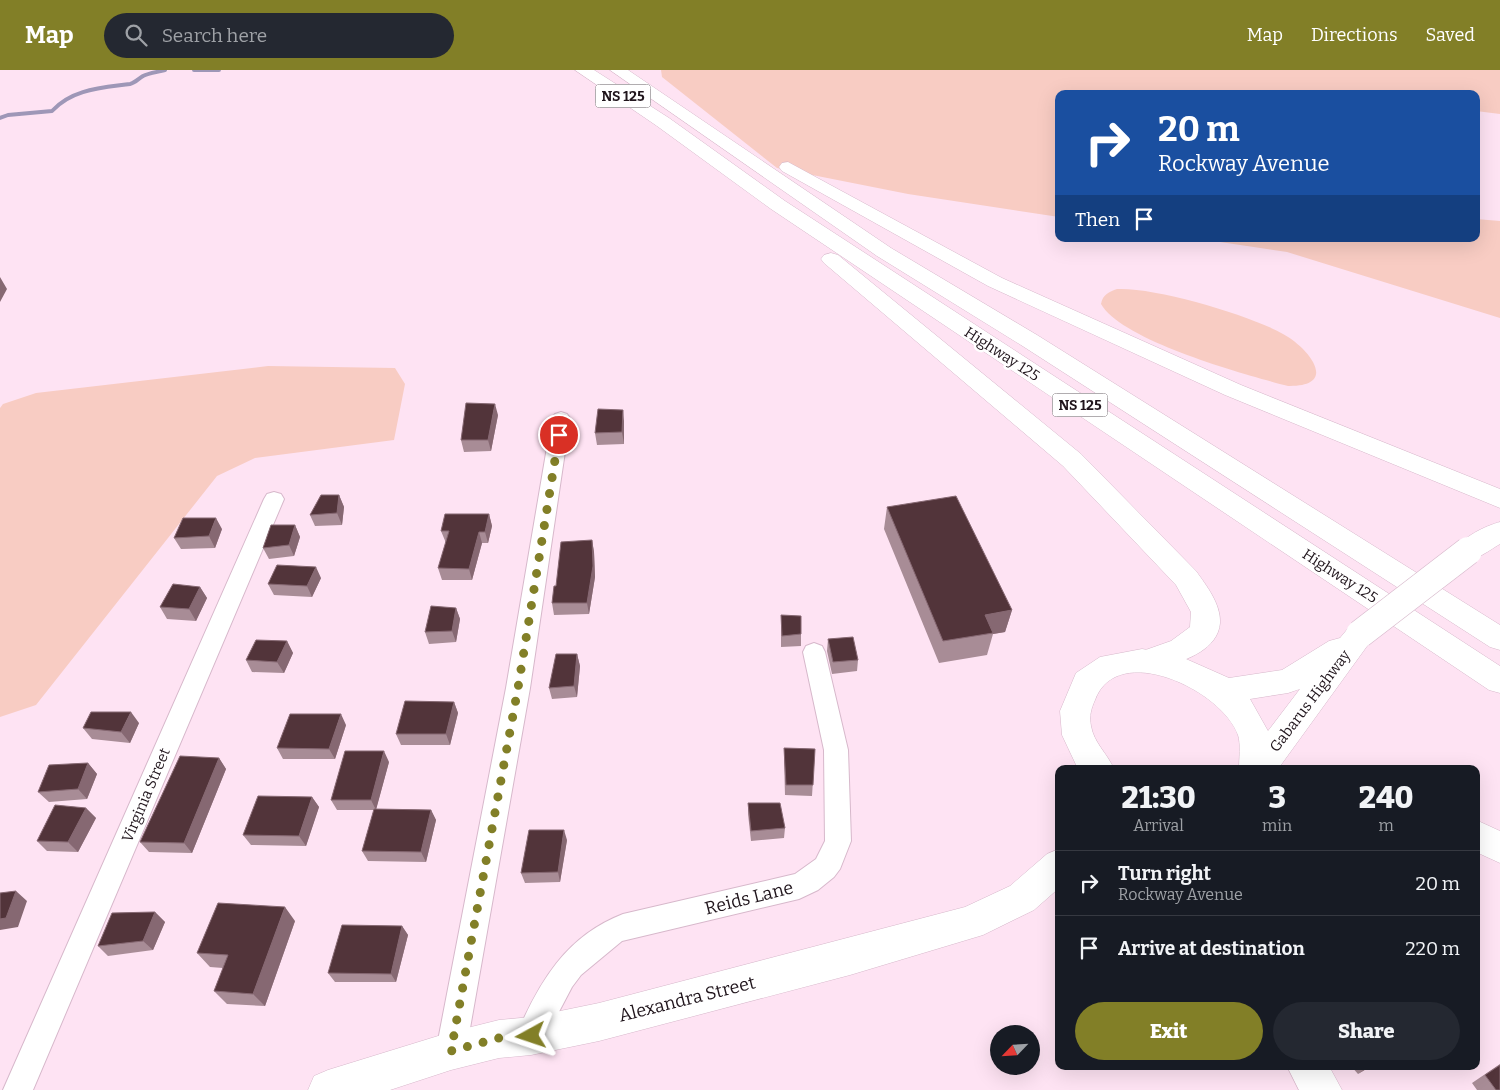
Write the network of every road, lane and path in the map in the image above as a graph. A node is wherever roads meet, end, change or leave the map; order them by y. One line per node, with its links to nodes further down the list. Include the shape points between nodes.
1 (583, 70): 4 (main road, Highway 125 / NS 125)
2 (618, 70): 3 (main road, Highway 125 / NS 125)
3 (686, 116): 6 (main road, via 796,172 995,282 1233,390); 12 (main road, Highway 125 / NS 125, via 884,252 1037,345)
4 (663, 122): 14 (main road, via 1037,430 1180,571 1202,602 1206,625 1191,644); 15 (main road, Highway 125 / NS 125, via 778,205)
5 (561, 418): 26 (street, via 518,688)
6 (1449, 476): 7 (main road); 9 (main road)
7 (1500, 483)
8 (274, 499): 29 (street, Virginia Street)
9 (1500, 500)
10 (1500, 531): 11 (main road, Gabarus Highway, bridge)
11 (1360, 634): 16 (main road, Gabarus Highway, via 1288,681 1229,690); 21 (main road, Gabarus Highway)
12 (1500, 639)
13 (814, 652): 25 (street, Reids Lane, via 836,750 838,842 828,864 809,881 794,888 612,932 562,977)
14 (1147, 661): 16 (main road, via 1177,666); 17 (main road, via 1126,662 1107,668 1087,682 1076,702)
15 (1500, 681)
16 (1219, 688): 20 (main road, via 1241,710 1254,735)
17 (1075, 726): 18 (main road); 19 (main road, via 1085,752)
18 (1079, 765)
19 (1095, 765)
20 (1255, 765)
21 (1262, 765)
22 (1480, 837): 23 (main road)
23 (1500, 848)
24 (1052, 875): 25 (main road, Alexandra Street, via 1022,898 993,914 943,931 599,1022)
25 (531, 1036): 26 (main road, Alexandra Street, via 499,1038)
26 (451, 1051): 28 (main road, Alexandra Street)
27 (1309, 1070): 31 (main road)
28 (376, 1082): 30 (main road, Alexandra Street)
29 (18, 1090)
30 (328, 1090)
31 (1322, 1090)

